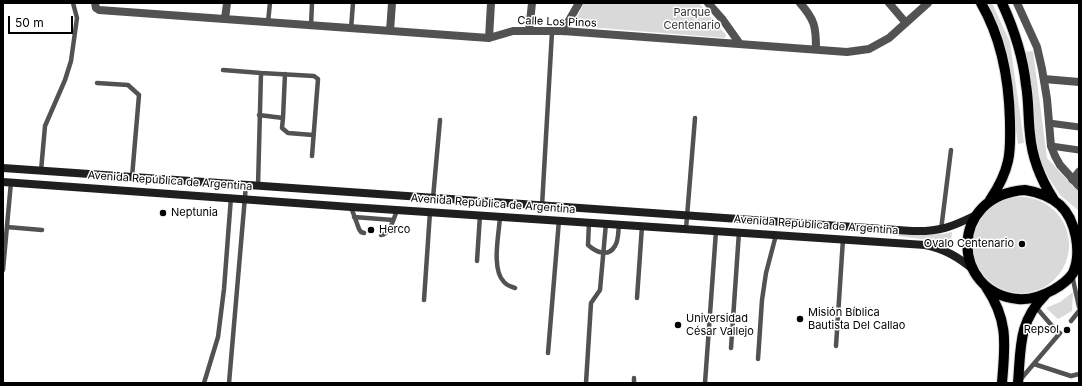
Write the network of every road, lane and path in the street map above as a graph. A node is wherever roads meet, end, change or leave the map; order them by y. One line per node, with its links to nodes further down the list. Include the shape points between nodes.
1 (73, 3): 48 (lane, via 77,18 71,61 45,126)
2 (227, 3): 18 (street)
3 (270, 3): 19 (lane)
4 (312, 3): 21 (lane)
5 (353, 3): 22 (lane)
6 (392, 3): 23 (street)
7 (491, 3): 27 (street)
8 (532, 3): 24 (street)
9 (579, 3): 25 (street)
10 (708, 3): 28 (street)
11 (800, 3): 29 (street, via 810,14 816,28)
12 (889, 3): 20 (street)
13 (928, 3): 20 (street, Calle Los Pinos)
14 (981, 3): 62 (main road, via 994,27 1004,61 1010,111 1008,161)
15 (1002, 3): 61 (main road, via 1022,61 1035,161 1042,180)
16 (1017, 3): 33 (street, via 1037,47)
17 (97, 6): 18 (street, Calle Los Pinos)
18 (225, 19): 19 (street, Calle Los Pinos)
19 (268, 22): 21 (street, Calle Los Pinos)
20 (906, 23): 29 (street, Calle Los Pinos, via 889,38 869,49 847,52)
21 (311, 26): 22 (street, Calle Los Pinos)
22 (351, 29): 23 (street, Calle Los Pinos)
23 (390, 31): 27 (street, Calle Los Pinos)
24 (529, 31): 26 (street, Calle Los Pinos); 27 (street, Calle Los Pinos, via 513,31)
25 (563, 31): 26 (street, Calle Los Pinos); 28 (street, Calle Los Pinos)
26 (552, 32): 63 (lane)
27 (489, 38)
28 (740, 44): 29 (street, Calle Los Pinos)
29 (816, 49)
30 (223, 70): 31 (lane)
31 (261, 73): 32 (lane); 36 (lane)
32 (285, 74): 37 (lane); 42 (lane, via 314,76 318,79)
33 (1044, 79): 34 (street); 40 (street)
34 (1079, 82)
35 (97, 83): 51 (lane, via 128,85 139,95)
36 (259, 115): 37 (lane); 55 (lane)
37 (283, 118): 42 (lane, via 282,128 288,133)
38 (695, 118): 68 (lane)
39 (440, 120): 60 (lane)
40 (1049, 124): 41 (street); 43 (street)
41 (1079, 127)
42 (313, 135): 46 (lane)
43 (1051, 146): 45 (street); 52 (street, via 1060,165)
44 (951, 150): 86 (lane)
45 (1079, 150)
46 (312, 156)
47 (3, 168): 48 (main road, Avenida República de Argentina)
48 (41, 171): 50 (main road, Avenida República de Argentina)
49 (1079, 171): 52 (street)
50 (122, 177): 51 (main road, Avenida República de Argentina); 57 (main road)
51 (132, 177): 54 (main road, Avenida República de Argentina)
52 (1072, 180): 56 (street)
53 (7, 182): 57 (main road, Avenida República de Argentina); 82 (lane)
54 (246, 185): 55 (main road, Avenida República de Argentina); 59 (lane)
55 (258, 186): 60 (main road, Avenida República de Argentina)
56 (1079, 186)
57 (121, 190): 58 (main road, Avenida República de Argentina)
58 (231, 197): 59 (main road, Avenida República de Argentina); 116 (lane, via 218,337)
59 (245, 198): 64 (main road, Avenida República de Argentina); 117 (lane)
60 (433, 198): 63 (main road, Avenida República de Argentina)
61 (1054, 200): 62 (main road, via 1040,193 1025,190 1006,192); 70 (main road)
62 (989, 201): 69 (main road)
63 (542, 206): 68 (main road, Avenida República de Argentina)
64 (351, 207): 65 (main road, Avenida República de Argentina); 71 (lane)
65 (397, 210): 66 (main road, Avenida República de Argentina); 74 (lane)
66 (430, 212): 67 (main road, Avenida República de Argentina); 105 (lane)
67 (480, 215): 72 (main road, Avenida República de Argentina); 97 (lane)
68 (686, 215): 73 (main road, Avenida República de Argentina); 83 (lane)
69 (976, 216): 86 (main road, Avenida República de Argentina); 99 (main road, via 970,227 968,239 970,261)
70 (1070, 216): 80 (main road); 100 (main road, via 1077,240)
71 (354, 217): 74 (lane); 90 (lane, via 359,229)
72 (500, 217): 75 (main road, Avenida República de Argentina); 102 (lane, via 498,274 503,282)
73 (729, 218): 79 (main road, Avenida República de Argentina); 88 (main road)
74 (393, 220): 92 (lane, via 388,232)
75 (559, 220): 76 (main road, Avenida República de Argentina); 112 (lane)
76 (589, 222): 77 (main road, Avenida República de Argentina); 96 (lane, via 588,245)
77 (606, 223): 78 (main road, Avenida República de Argentina); 96 (lane)
78 (619, 224): 81 (main road, Avenida República de Argentina); 96 (lane, via 615,247)
79 (819, 224): 84 (main road, Avenida República de Argentina); 93 (main road)
80 (1079, 224)
81 (642, 226): 83 (main road, Avenida República de Argentina); 104 (lane)
82 (7, 227): 85 (lane); 98 (lane)
83 (686, 228): 87 (main road, Avenida República de Argentina)
84 (890, 229): 86 (main road, Avenida República de Argentina); 95 (main road)
85 (42, 230)
86 (941, 230)
87 (716, 231): 88 (main road, Avenida República de Argentina); 119 (lane)
88 (728, 231): 89 (main road, Avenida República de Argentina)
89 (739, 232): 91 (main road, Avenida República de Argentina); 111 (lane)
90 (364, 233)
91 (776, 234): 93 (main road, Avenida República de Argentina); 113 (lane, via 765,280)
92 (381, 235)
93 (818, 237): 94 (main road, Avenida República de Argentina)
94 (843, 239): 95 (main road, Avenida República de Argentina); 110 (lane)
95 (889, 242): 99 (main road, Avenida República de Argentina, via 938,248 960,259)
96 (604, 254): 118 (lane, via 600,290 591,303)
97 (477, 261)
98 (3, 270)
99 (974, 271): 101 (main road)
100 (1076, 273): 103 (main road); 107 (lane)
101 (984, 284): 103 (main road, via 1000,294 1018,299); 120 (main road, via 998,309 1004,329)
102 (515, 288)
103 (1046, 294): 106 (main road)
104 (637, 298)
105 (424, 300)
106 (1035, 306): 114 (lane, via 1060,334); 121 (main road, via 1022,336)
107 (1079, 307)
108 (1079, 312): 109 (lane)
109 (1071, 321)
110 (836, 346)
111 (731, 348)
112 (548, 353)
113 (758, 359)
114 (1034, 364): 115 (lane, via 1070,376); 121 (lane)
115 (1079, 374)
116 (204, 383)
117 (229, 383)
118 (586, 383)
119 (705, 383)
120 (1002, 383)
121 (1018, 383)

